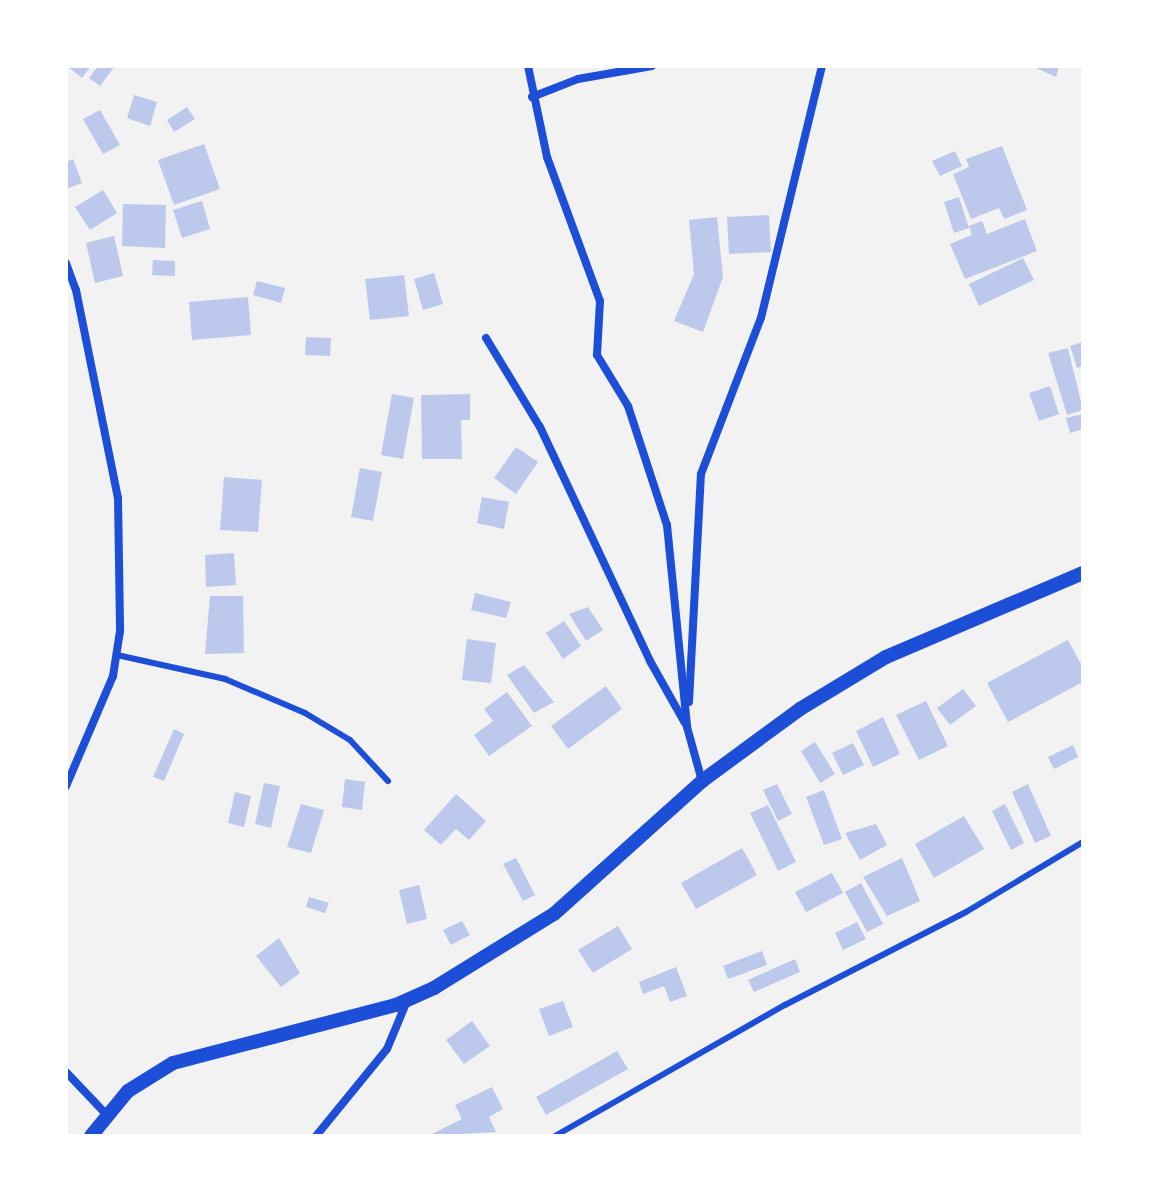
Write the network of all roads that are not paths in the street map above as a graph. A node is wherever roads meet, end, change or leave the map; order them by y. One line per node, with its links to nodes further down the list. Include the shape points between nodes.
1 (528, 66): 4 (street)
2 (652, 66): 4 (street, via 578,79)
3 (822, 66): 9 (street, via 761,318 701,474)
4 (532, 97): 9 (street, via 547,157 600,301 597,355 628,406 667,525)
5 (66, 263): 8 (street, via 118,498)
6 (486, 338): 9 (street, via 540,427 650,661)
7 (1083, 573): 11 (street, via 886,657 800,709)
8 (117, 655): 10 (lane, via 225,679 305,713 350,740); 12 (street, via 84,754)
9 (687, 727): 11 (street)
10 (388, 781)
11 (702, 781): 14 (street, via 554,914)
12 (66, 786)
13 (1083, 842): 19 (lane)
14 (407, 1000): 16 (street, via 173,1063 128,1091); 18 (street, via 387,1049)
15 (66, 1072): 16 (street)
16 (106, 1114): 17 (street)
17 (91, 1136)
18 (316, 1136)
19 (555, 1136)

